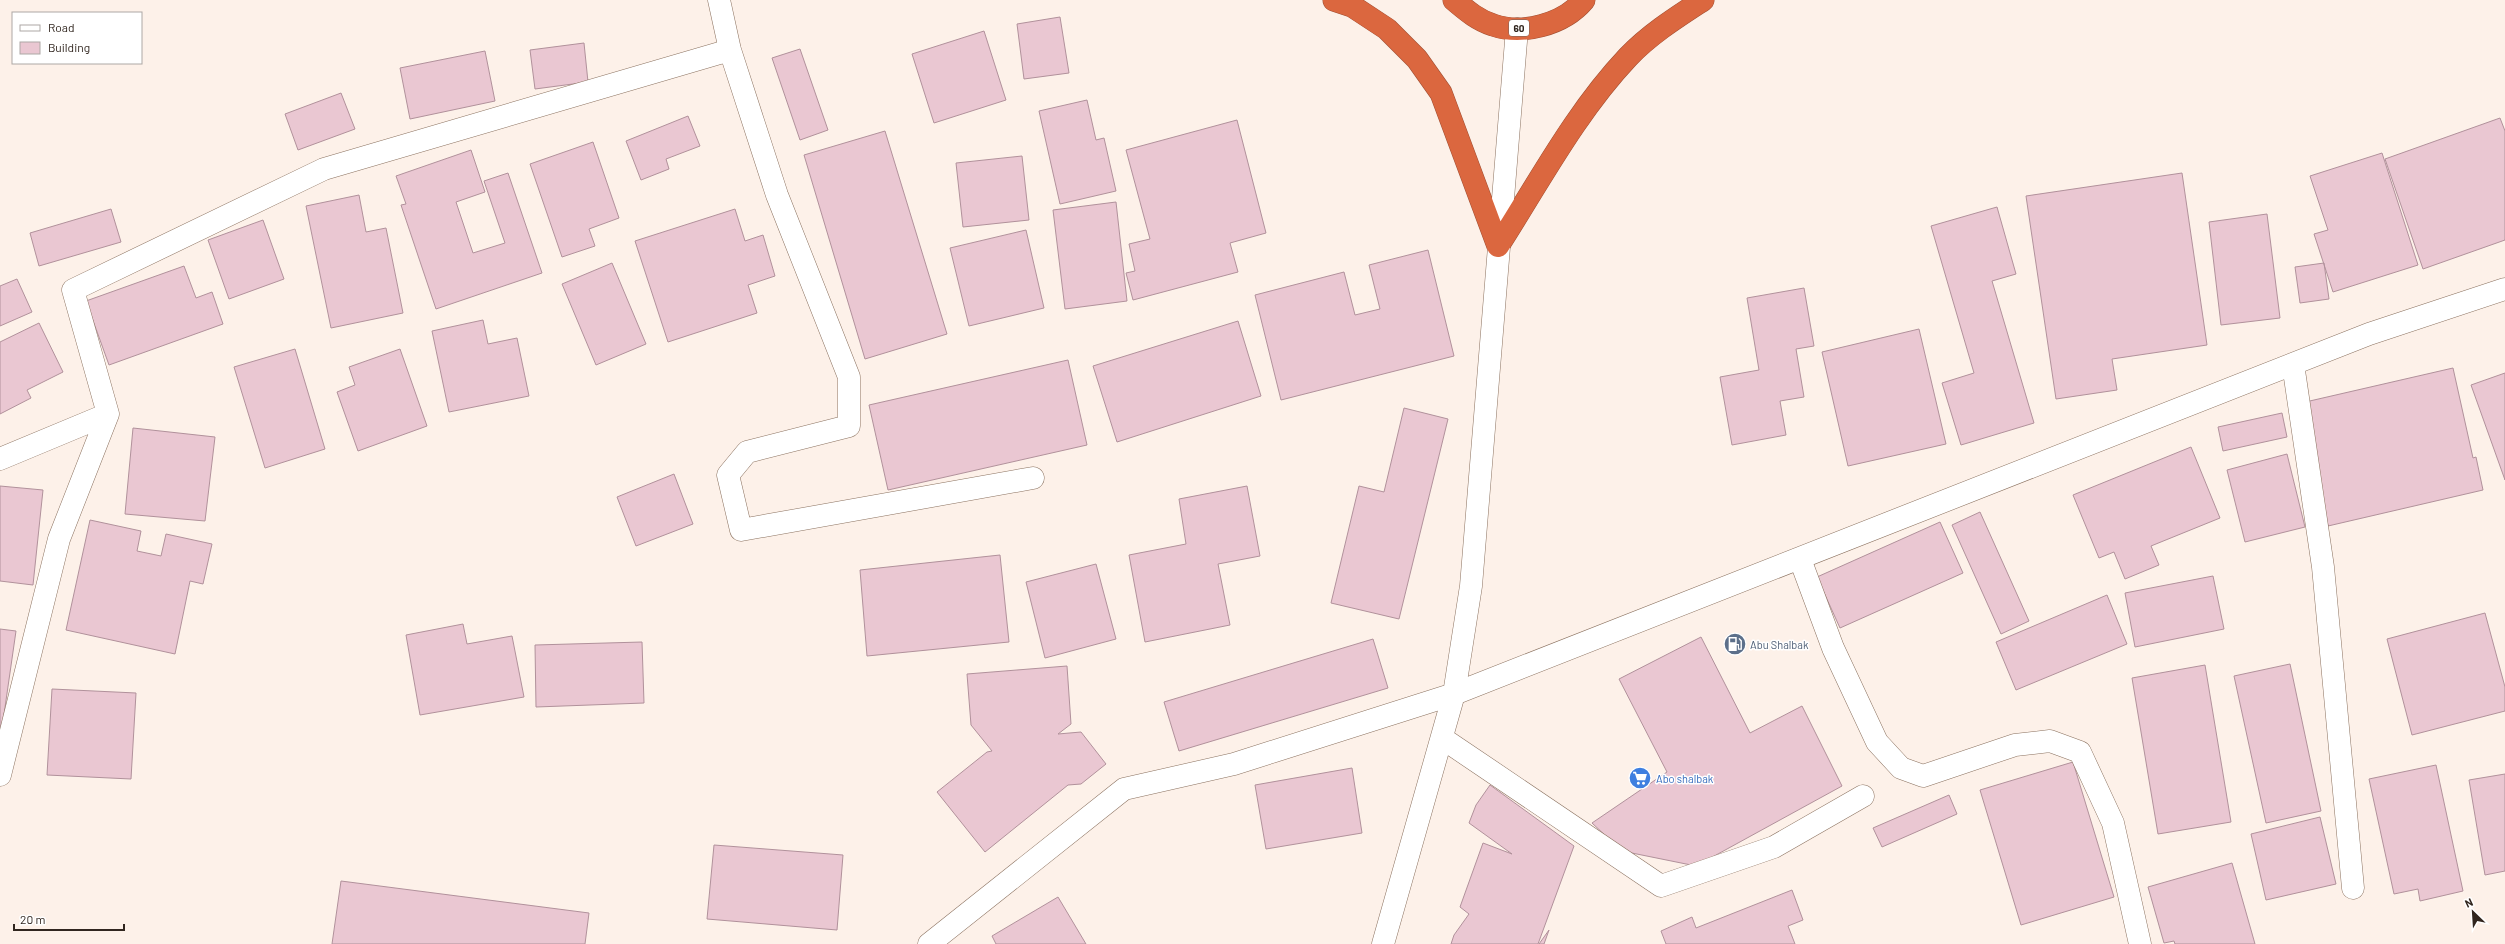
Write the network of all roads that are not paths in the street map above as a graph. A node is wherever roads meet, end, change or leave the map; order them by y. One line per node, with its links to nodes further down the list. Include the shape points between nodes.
1 (719, 0): 7 (street)
2 (1334, 0): 8 (highway, via 1352,6 1387,29 1417,59 1440,93)
3 (1454, 0): 6 (highway, 60, via 1471,15 1493,25)
4 (1703, 0): 8 (highway, via 1663,26 1628,57 1594,97)
5 (1584, 1): 6 (highway, 60, via 1562,17 1540,26)
6 (1517, 29): 8 (street)
7 (730, 50): 11 (street, via 324,169 73,290); 13 (street, via 777,195 849,377 849,426 747,452 728,475 741,530)
8 (1498, 246): 15 (street, via 1471,586)
9 (2505, 289): 10 (street, via 2369,334)
10 (2293, 364): 14 (street); 19 (street, via 2323,567)
11 (108, 414): 12 (street); 17 (street, via 58,539)
12 (0, 459)
13 (1033, 478)
14 (1800, 559): 15 (street); 22 (street, via 1833,648 1877,742 1901,768 1923,776 2015,746 2050,741 2080,752 2113,823)
15 (1454, 694): 16 (street); 20 (street, via 1234,764 1124,789)
16 (1442, 738): 18 (street, via 1661,886 1774,847); 21 (street)
17 (0, 775)
18 (1863, 796)
19 (2353, 888)
20 (929, 944)
21 (1383, 944)
22 (2140, 944)

